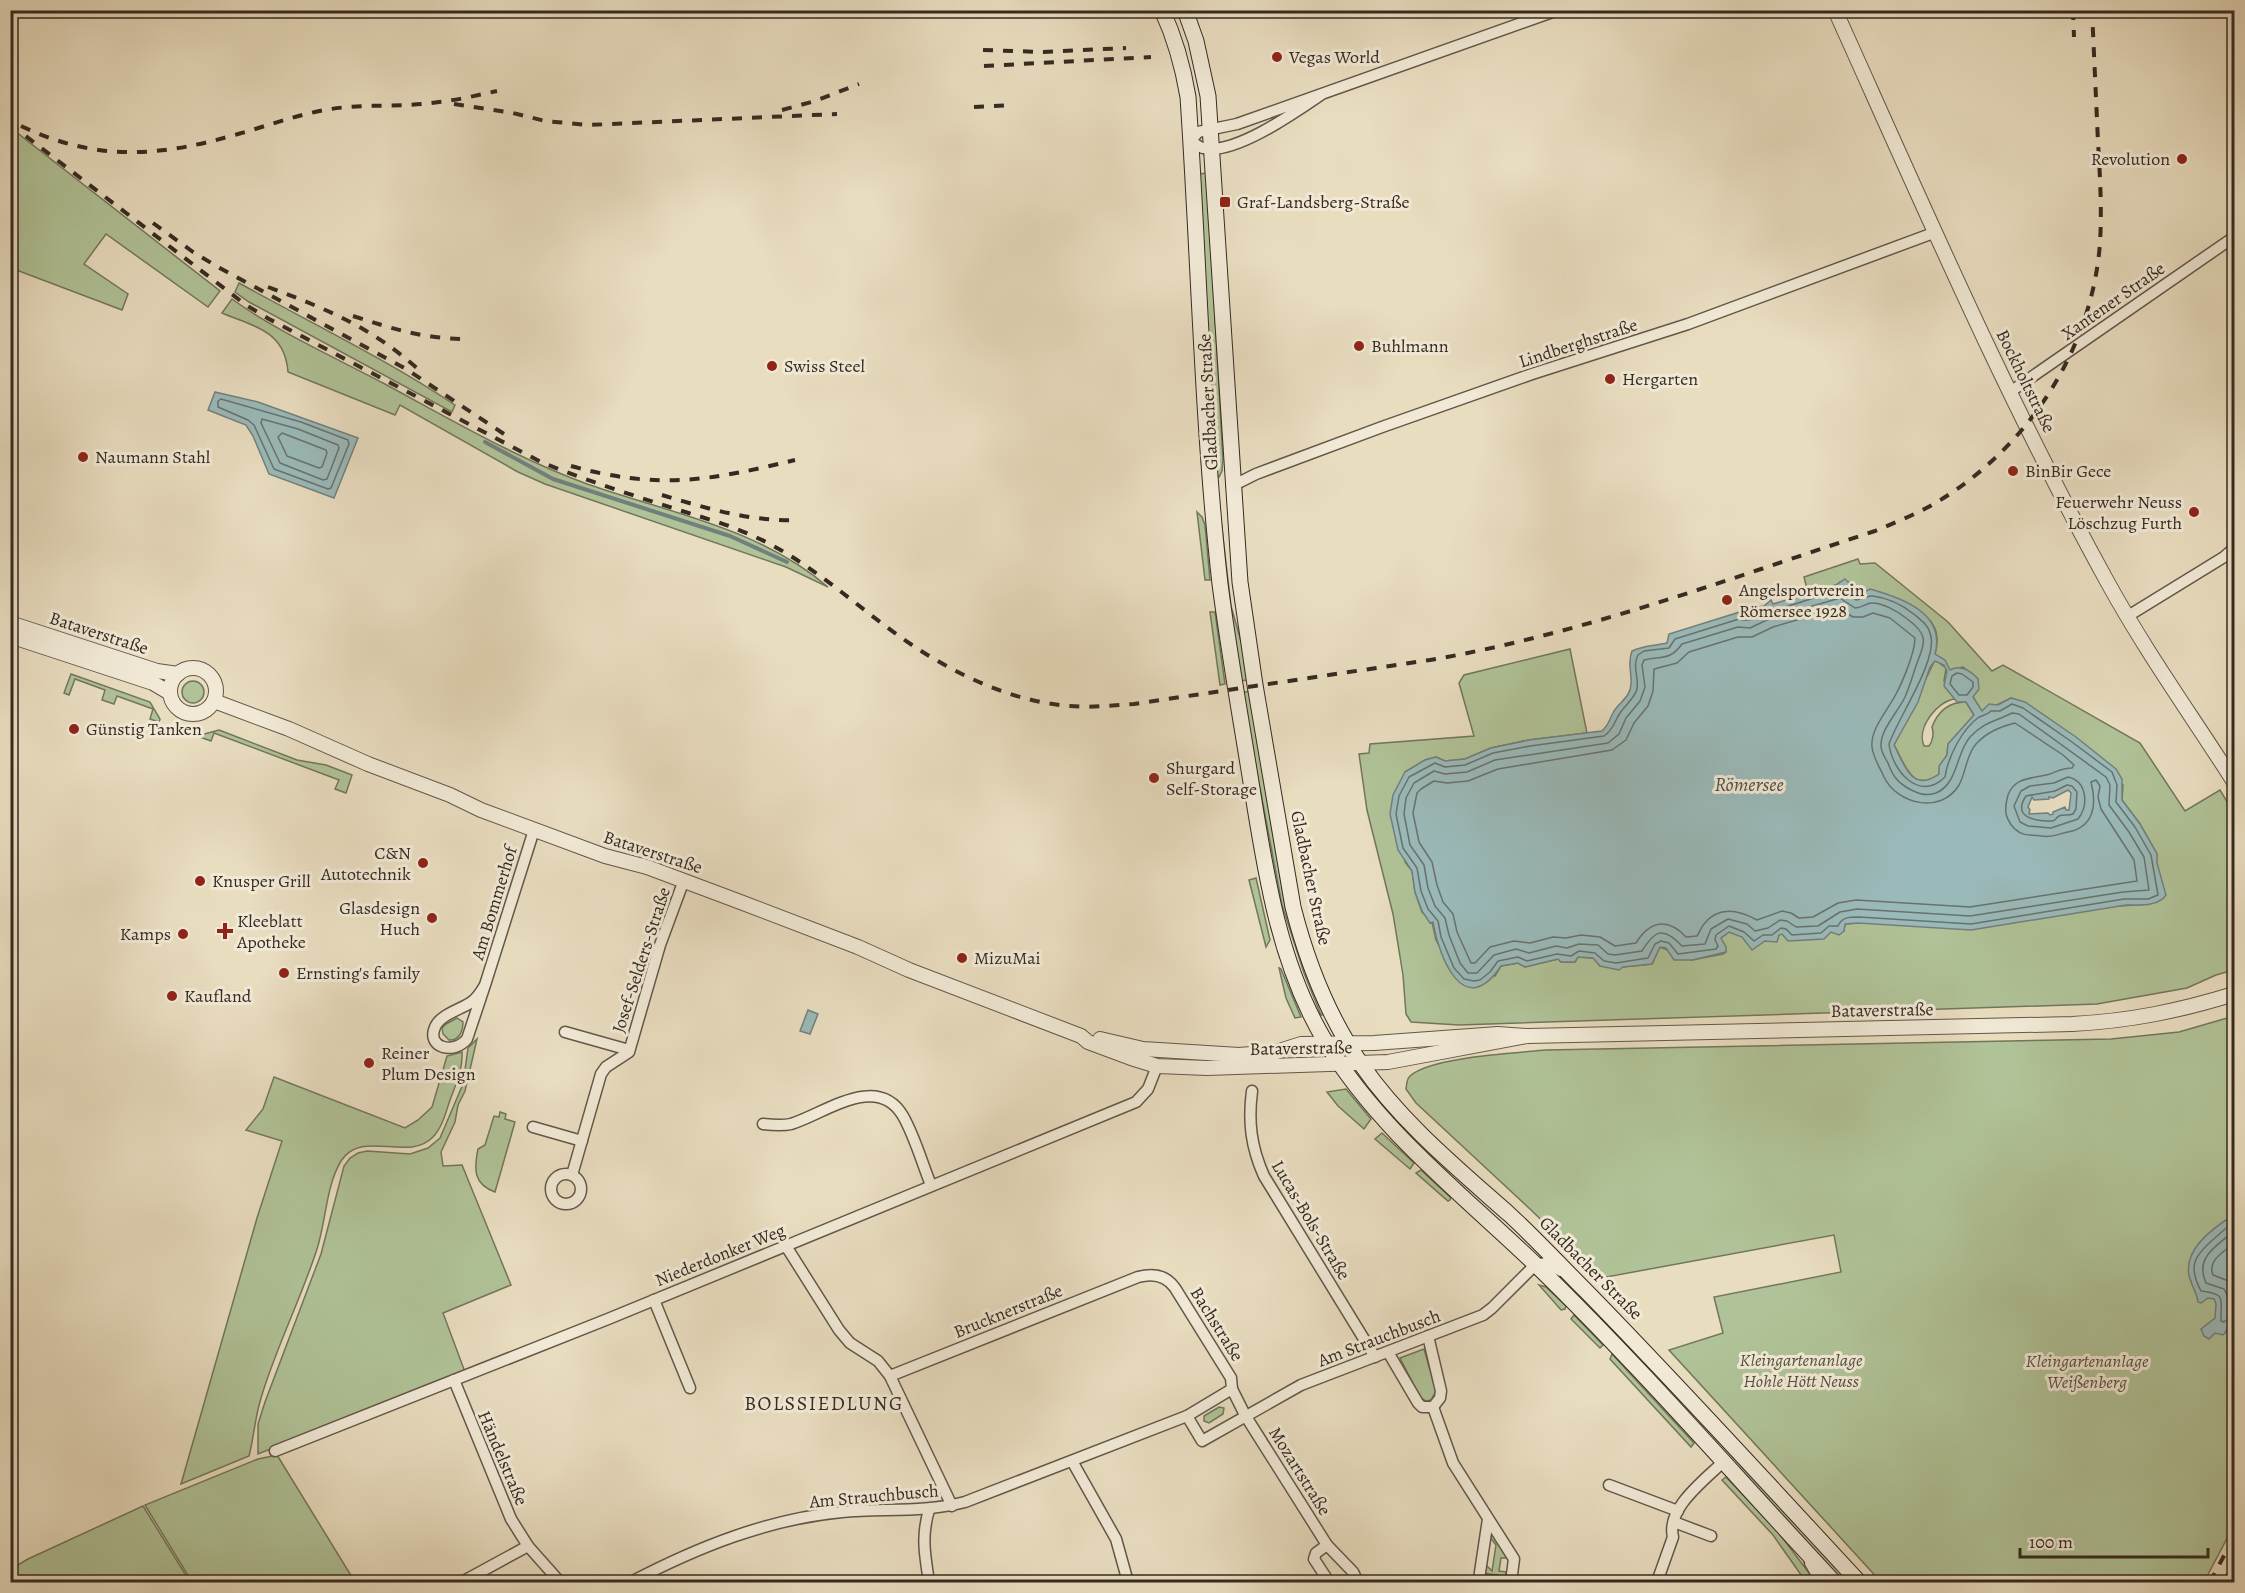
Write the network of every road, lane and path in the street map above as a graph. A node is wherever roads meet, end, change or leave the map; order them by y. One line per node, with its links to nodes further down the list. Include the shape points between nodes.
1 (1162, 10): 7 (main road, Gladbacher Straße, via 1181,61)
2 (1185, 10): 6 (main road, Gladbacher Straße, via 1203,67)
3 (1558, 10): 5 (street)
4 (1835, 10): 9 (street, Bockholtstraße)
5 (1322, 94): 6 (street, via 1237,124); 8 (street, via 1280,123)
6 (1211, 128): 7 (street, via 1198,132); 8 (main road, Gladbacher Straße)
7 (1191, 141): 8 (street); 13 (main road, Gladbacher Straße)
8 (1212, 149): 12 (main road, Gladbacher Straße)
9 (1936, 232): 11 (street, Bockholtstraße); 12 (street, Lindberghstraße, via 1688,324 1382,427)
10 (2235, 237): 11 (street, Xantener Straße)
11 (2010, 392): 15 (street, Bockholtstraße)
12 (1232, 486): 13 (main road); 30 (main road, Gladbacher Straße, via 1248,641 1293,907 1312,970)
13 (1212, 497): 29 (main road, Gladbacher Straße, via 1228,639 1266,868 1294,977)
14 (2235, 548): 15 (street)
15 (2128, 616): 21 (street, Bockholtstraße)
16 (10, 623): 18 (street, Bataverstraße)
17 (10, 636): 19 (street, Bataverstraße, via 153,683)
18 (178, 674): 19 (street, via 171,682); 20 (street, Bataverstraße, via 193,668 208,673 217,692)
19 (170, 693): 20 (street, Bataverstraße, via 177,709 194,715)
20 (214, 701): 22 (street, Bataverstraße)
21 (2235, 782)
22 (534, 830): 23 (street, Bataverstraße); 24 (street, Am Bommerhof)
23 (684, 880): 27 (street, Bataverstraße); 32 (street, Josef-Selders-Straße)
24 (485, 985): 24 (street, Am Bommerhof, via 472,1002 435,1025 433,1033 441,1046 454,1048 467,1039)
25 (2235, 994): 28 (street, Bataverstraße, via 2174,1011 2103,1022)
26 (565, 1032): 32 (street, Josef-Selders-Straße)
27 (1081, 1036): 31 (street, Bataverstraße); 36 (street, Bataverstraße)
28 (1527, 1036): 30 (street, Bataverstraße); 35 (street, Bataverstraße)
29 (1326, 1042): 30 (street, Bataverstraße); 33 (street, Bataverstraße); 34 (main road, Gladbacher Straße)
30 (1347, 1042): 35 (main road, Gladbacher Straße)
31 (1143, 1049): 33 (street, Bataverstraße); 36 (street)
32 (629, 1050): 40 (street, Josef-Selders-Straße, via 601,1074)
33 (1239, 1055): 36 (street, via 1173,1057)
34 (1339, 1063): 35 (street, Bataverstraße); 36 (street, Bataverstraße); 44 (main road, Gladbacher Straße, via 1404,1142)
35 (1361, 1064): 46 (main road, Gladbacher Straße, via 1408,1122)
36 (1158, 1066): 42 (street, Niederdonker Weg, via 1148,1089 1136,1102)
37 (1252, 1091): 50 (street, Lucas-Bols-Straße, via 1251,1140 1264,1176)
38 (763, 1124): 42 (street, via 790,1124 854,1098 877,1097 903,1116)
39 (533, 1127): 40 (street)
40 (582, 1141): 41 (street, Josef-Selders-Straße)
41 (572, 1175)
42 (931, 1185): 43 (street, Niederdonker Weg)
43 (786, 1246): 47 (street, Niederdonker Weg); 51 (street, via 839,1330)
44 (1535, 1265): 46 (street, via 1546,1263 1557,1268); 48 (street, Am Strauchbusch, via 1483,1315); 60 (main road, Gladbacher Straße)
45 (1138, 1277): 51 (street, Brucknerstraße); 54 (street, Bachstraße, via 1160,1276 1171,1282 1231,1378)
46 (1583, 1287): 81 (main road, Gladbacher Straße)
47 (654, 1300): 52 (street, Niederdonker Weg); 53 (street)
48 (1428, 1336): 49 (street, Am Strauchbusch); 55 (street, via 1441,1391)
49 (1388, 1352): 50 (street, Am Strauchbusch); 55 (street, via 1422,1407)
50 (1375, 1357): 56 (street, Am Strauchbusch, via 1301,1385)
51 (891, 1376): 62 (street)
52 (454, 1380): 58 (street, Niederdonker Weg); 68 (street, Händelstraße, via 498,1492)
53 (690, 1388)
54 (1232, 1389): 56 (street, Bachstraße); 57 (street, Am Strauchbusch)
55 (1433, 1407): 65 (street, via 1453,1463)
56 (1245, 1415): 57 (street, Am Strauchbusch, via 1202,1441); 67 (street, Mozartstraße)
57 (1187, 1416): 59 (street, Am Strauchbusch)
58 (275, 1451)
59 (1072, 1461): 62 (street, Am Strauchbusch); 74 (street, via 1116,1539)
60 (1724, 1461): 64 (street, via 1682,1503); 69 (main road, Gladbacher Straße)
61 (1610, 1485): 64 (street)
62 (952, 1506): 63 (street, Am Strauchbusch)
63 (929, 1510): 72 (street, Am Strauchbusch, via 843,1512 750,1531 704,1547); 73 (street, via 923,1544)
64 (1676, 1516): 66 (street); 78 (street)
65 (1488, 1519): 77 (street, via 1514,1559); 77 (street, via 1479,1579)
66 (1711, 1536)
67 (1327, 1545): 75 (street, via 1314,1559); 76 (street, Mozartstraße, via 1353,1572)
68 (528, 1546): 70 (street); 71 (street, Händelstraße)
69 (1803, 1549): 79 (street, Gladbacher Straße); 80 (main road, Gladbacher Straße)
70 (462, 1582)
71 (560, 1582)
72 (631, 1582)
73 (929, 1582)
74 (1128, 1582)
75 (1329, 1582)
76 (1355, 1582)
77 (1510, 1582)
78 (1657, 1582)
79 (1821, 1582)
80 (1834, 1582)
81 (1859, 1582)

